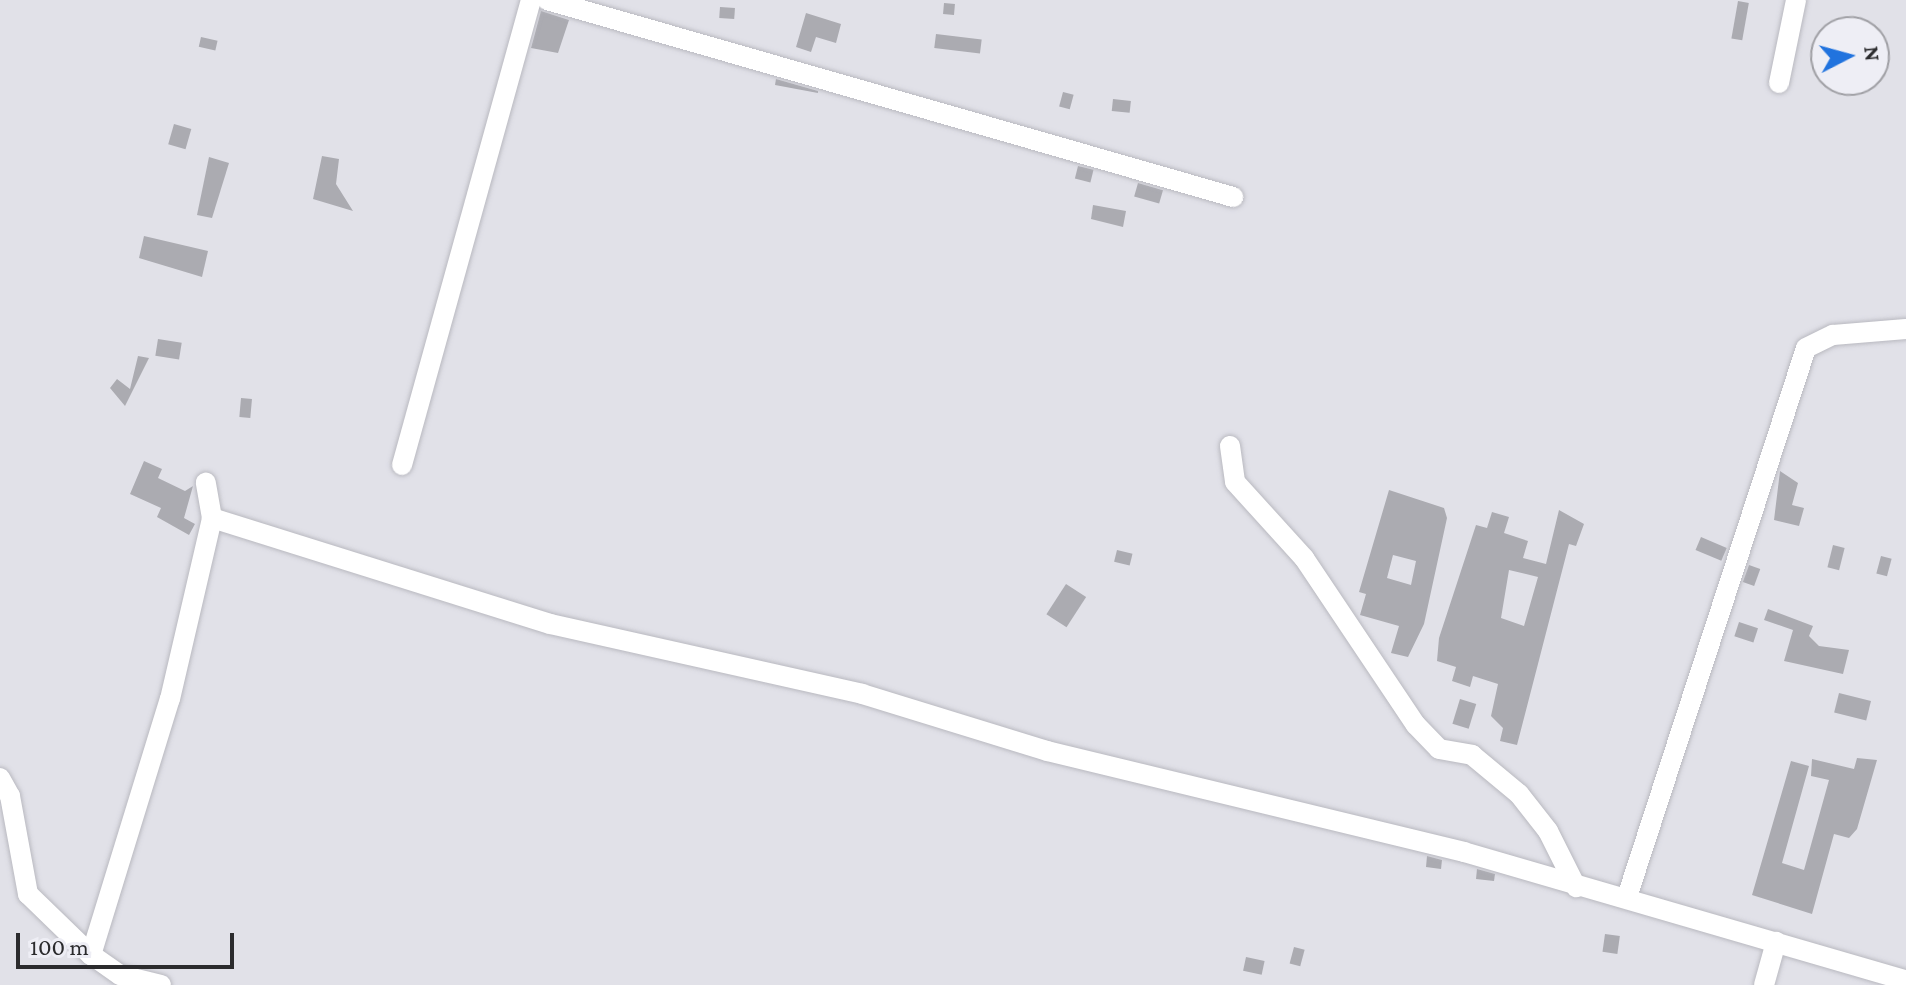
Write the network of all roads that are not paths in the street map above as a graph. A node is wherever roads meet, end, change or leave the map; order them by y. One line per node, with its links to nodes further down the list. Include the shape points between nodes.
1 (531, 0): 8 (street)
2 (547, 0): 5 (street)
3 (1796, 0): 4 (street)
4 (1779, 83)
5 (1233, 197)
6 (1906, 329): 13 (street, via 1833,335 1806,348)
7 (1230, 446): 12 (street, via 1235,482 1304,558 1416,725 1442,751 1472,755 1519,794 1548,831)
8 (402, 465)
9 (206, 483): 10 (street)
10 (212, 518): 12 (street, via 550,624 862,694 1047,751 1464,852); 15 (street, via 170,699)
11 (0, 778): 15 (street, via 10,796 28,894)
12 (1576, 887): 13 (street)
13 (1627, 897): 14 (street)
14 (1776, 942): 16 (street); 18 (street)
15 (91, 955): 17 (street, via 120,975)
16 (1906, 980)
17 (161, 985)
18 (1764, 985)

